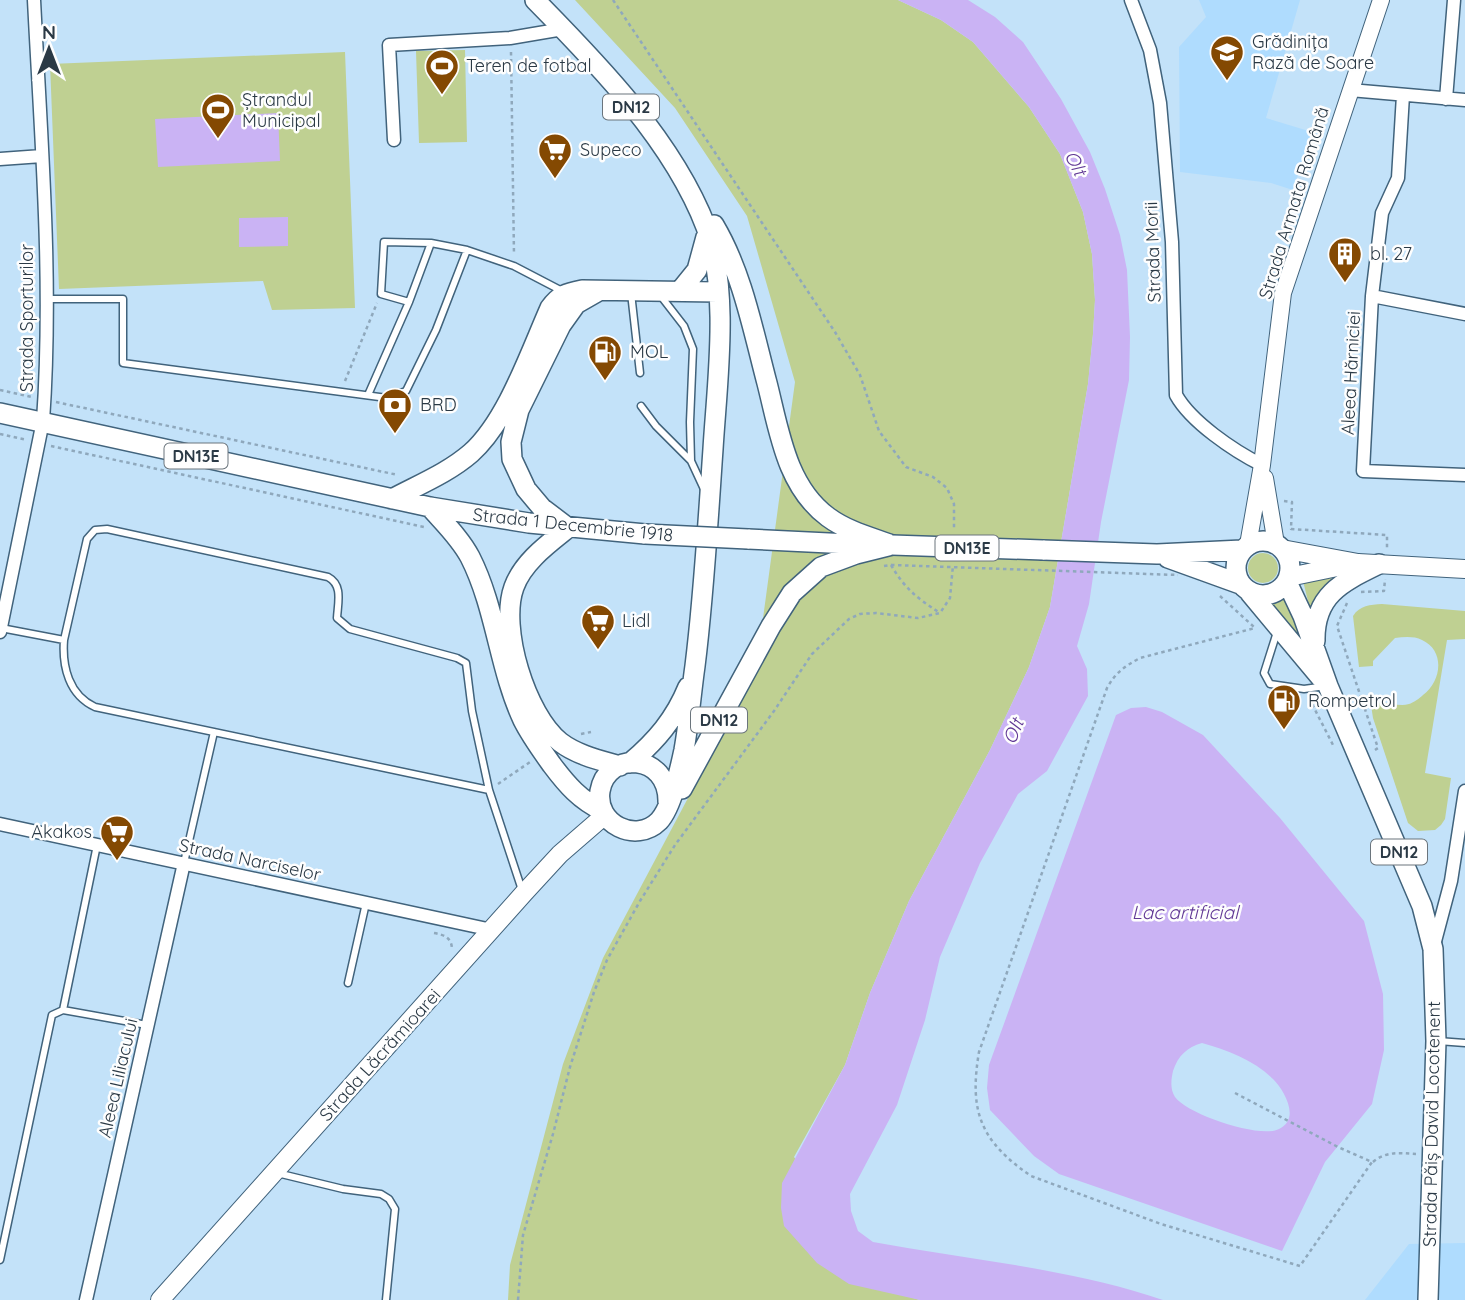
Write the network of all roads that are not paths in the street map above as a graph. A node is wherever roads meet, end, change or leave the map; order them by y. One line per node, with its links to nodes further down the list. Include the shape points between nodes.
1 (34, 0): 12 (street, Strada Sporturilor)
2 (534, 0): 6 (main road, DN12)
3 (1131, 0): 34 (street, Strada Morii, via 1150,50 1160,103 1172,242 1176,395 1190,414)
4 (1381, 0): 7 (street, Strada Armata Română)
5 (1454, 0): 9 (street)
6 (563, 29): 11 (street, via 510,38 389,45); 14 (main road, DN12, via 634,110)
7 (1350, 90): 8 (street); 34 (street, Strada Armata Română, via 1283,293)
8 (1403, 95): 9 (street); 24 (street, Aleea Hărniciei, via 1398,178 1382,213)
9 (1446, 99): 10 (street)
10 (1465, 100)
11 (394, 140)
12 (42, 156): 13 (street); 25 (street, Strada Sporturilor)
13 (0, 159)
14 (691, 192): 15 (main road, DN12); 43 (main road, via 737,273 783,447 799,485 828,517)
15 (707, 229): 21 (main road, via 697,270); 22 (main road, DN12)
16 (431, 243): 17 (lane); 26 (lane); 26 (lane, via 384,243 381,293)
17 (467, 250): 23 (lane, via 514,266); 29 (lane, via 406,391 387,398)
18 (599, 290): 19 (main road); 23 (main road); 39 (main road, via 576,304 561,324 519,410 510,442 512,459 526,489)
19 (631, 291): 20 (main road); 28 (lane)
20 (657, 291): 21 (main road); 33 (lane, via 684,327 693,349)
21 (680, 291): 22 (main road)
22 (718, 292): 37 (main road, DN12)
23 (565, 293): 36 (main road, via 550,308 497,423 484,440 457,464)
24 (1372, 296): 27 (street); 35 (street, Aleea Hărniciei, via 1363,471)
25 (46, 299): 29 (lane, via 123,299 123,363); 32 (street, Strada Sporturilor)
26 (409, 302): 29 (lane)
27 (1465, 314)
28 (640, 373)
29 (368, 395)
30 (641, 406): 33 (lane)
31 (0, 413): 32 (main road, Strada 1 Decembrie 1918 / DN13E)
32 (43, 421): 36 (main road, Strada 1 Decembrie 1918 / DN13E); 49 (street, Strada Sporturilor)
33 (691, 461): 37 (lane)
34 (1262, 465): 40 (street, Strada Armata Română); 41 (street, Strada Armata Română)
35 (1465, 475)
36 (392, 499): 38 (main road, Strada 1 Decembrie 1918 / DN13E)
37 (709, 501): 54 (main road, DN12)
38 (430, 508): 39 (main road, Strada 1 Decembrie 1918 / DN13E); 61 (main road, via 470,558 519,710 543,752 578,796)
39 (568, 528): 43 (main road, Strada 1 Decembrie 1918 / DN13E, bridge, via 748,539); 57 (main road, via 518,579 510,602 513,643 534,708 551,734 581,754)
40 (1279, 546): 41 (main road, via 1262,540); 44 (main road); 47 (main road, DN12, via 1290,562)
41 (1245, 547): 42 (main road, Strada 1 Decembrie 1918 / DN13E); 48 (main road, via 1235,567)
42 (1157, 554): 43 (main road, Strada 1 Decembrie 1918 / DN13E, bridge); 48 (main road, Strada 1 Decembrie 1918 / DN13E)
43 (892, 555): 60 (main road, DN12, via 856,554 821,567 792,593 691,773)
44 (1358, 563): 45 (main road); 47 (main road)
45 (1382, 564): 46 (main road); 53 (main road, DN12, via 1347,580 1330,594 1318,610)
46 (1465, 569)
47 (1288, 579): 48 (main road, via 1267,596); 53 (main road, Strada Păiș David Locotenent / DN12)
48 (1245, 589): 50 (main road, Strada Păiș David Locotenent / DN12)
49 (3, 607): 51 (street, Strada Sporturilor)
50 (1278, 626): 55 (main road, Strada Păiș David Locotenent / DN12); 55 (lane, via 1264,673 1270,684 1304,689)
51 (0, 630): 52 (lane)
52 (64, 640): 56 (lane, via 70,683 85,702); 58 (lane, via 87,539 95,530 107,528 328,577 338,588 337,618 350,629 466,663)
53 (1315, 649): 55 (main road, Strada Păiș David Locotenent / DN12)
54 (694, 666): 57 (main road, DN12, via 688,689 668,726); 60 (main road, DN12, via 684,750)
55 (1328, 686): 68 (main road, Strada Păiș David Locotenent / DN12, via 1422,906)
56 (214, 732): 58 (lane); 64 (lane)
57 (625, 764): 60 (main road, via 641,763 659,773 668,792); 61 (main road, via 604,780 600,790)
58 (489, 790): 65 (lane)
59 (1465, 791): 68 (street, Strada Păiș David Locotenent, via 1451,881)
60 (666, 807): 61 (main road, via 650,827 630,831)
61 (604, 813): 65 (main road, Strada Lăcrămioarei)
62 (0, 824): 63 (street, Strada Narciselor)
63 (97, 845): 64 (street, Strada Narciselor); 70 (lane)
64 (184, 863): 66 (street, Strada Narciselor); 71 (street, Aleea Liliacului)
65 (524, 893): 67 (main road, Strada Lăcrămioarei)
66 (366, 902): 67 (street, Strada Narciselor); 69 (lane)
67 (492, 930): 74 (main road, Strada Lăcrămioarei)
68 (1433, 949): 72 (main road, Strada Păiș David Locotenent / DN12)
69 (348, 983)
70 (63, 1010): 71 (lane); 75 (lane, via 52,1015)
71 (148, 1026): 76 (street, Aleea Liliacului)
72 (1436, 1041): 73 (lane); 79 (main road, Strada Păiș David Locotenent / DN12)
73 (1465, 1043)
74 (275, 1172): 77 (main road, Strada Lăcrămioarei); 78 (lane, via 389,1199 395,1209)
75 (0, 1260)
76 (86, 1300)
77 (160, 1300)
78 (386, 1300)
79 (1428, 1300)

